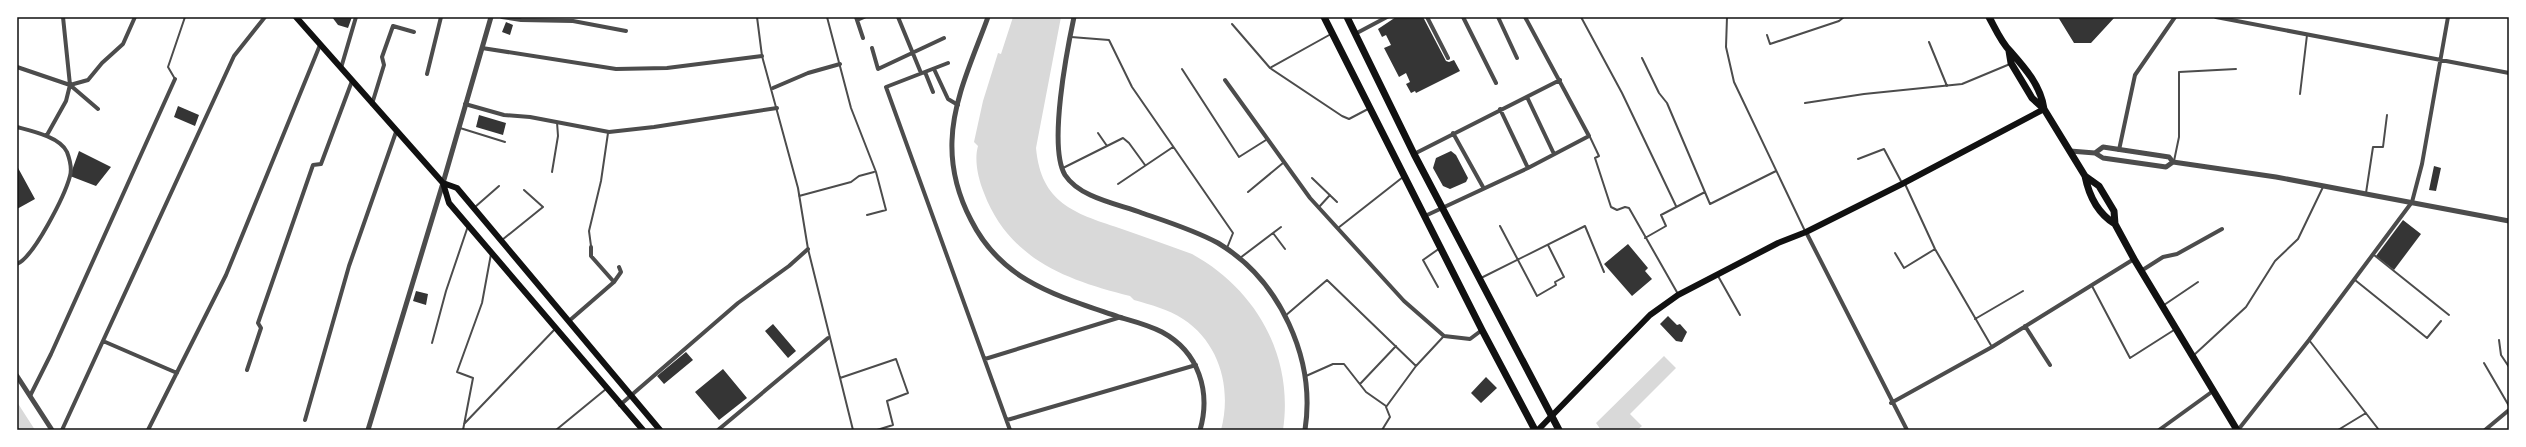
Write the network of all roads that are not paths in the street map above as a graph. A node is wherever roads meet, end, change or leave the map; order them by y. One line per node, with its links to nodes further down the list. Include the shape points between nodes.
1 (63, 17): 69 (street)
2 (135, 17): 69 (street, via 123,44 88,80)
3 (185, 17): 64 (lane, via 168,67)
4 (265, 17): 188 (street, via 234,56)
5 (296, 17): 42 (main road)
6 (356, 17): 56 (street)
7 (441, 17): 63 (street)
8 (491, 17): 43 (street)
9 (502, 17): 32 (street, via 574,21)
10 (757, 17): 47 (lane)
11 (827, 17): 54 (lane)
12 (864, 17): 30 (street)
13 (898, 17): 46 (street)
14 (988, 17): 78 (street)
15 (1074, 17): 38 (street)
16 (1324, 17): 34 (main road)
17 (1347, 17): 35 (main road)
18 (1387, 17): 35 (street)
19 (1426, 17): 48 (street)
20 (1463, 17): 68 (street)
21 (1498, 17): 49 (street)
22 (1525, 17): 66 (street)
23 (1581, 17): 129 (lane, via 1622,93)
24 (1727, 17): 111 (lane, via 1726,47 1734,82)
25 (1844, 17): 36 (lane, via 1839,21 1770,44)
26 (1989, 17): 45 (main road)
27 (2176, 17): 98 (street, via 2135,75)
28 (2216, 17): 37 (street)
29 (2448, 17): 51 (street)
30 (857, 18): 39 (street)
31 (1232, 24): 57 (lane)
32 (626, 31)
33 (414, 32): 76 (street, via 393,26 382,57 384,65)
34 (1332, 33): 57 (lane); 80 (main road)
35 (1355, 34): 101 (main road)
36 (1767, 35)
37 (2307, 35): 51 (street); 73 (lane)
38 (1071, 37): 97 (lane, via 1109,40 1132,87); 107 (street, via 1057,128 1057,152)
39 (863, 38)
40 (944, 38): 46 (street)
41 (1929, 42): 70 (lane)
42 (320, 45): 56 (main road); 200 (street, via 226,275)
43 (482, 48): 47 (street, via 616,69 667,68); 77 (street)
44 (872, 48): 46 (street, via 878,69)
45 (2010, 51): 53 (main road); 83 (main road, via 2020,60 2042,96)
46 (914, 54): 61 (street)
47 (762, 56): 71 (lane)
48 (1448, 58)
49 (1517, 58)
50 (1642, 58): 123 (lane, via 1659,93 1667,103)
51 (2440, 62): 62 (street); 128 (street, via 2422,164)
52 (948, 63): 58 (street)
53 (2011, 63): 70 (lane, via 1980,78); 83 (main road, via 2032,98)
54 (840, 64): 71 (street, via 808,73); 109 (lane, via 851,108)
55 (17, 68): 69 (street)
56 (341, 68): 67 (main road)
57 (1270, 68): 80 (lane, via 1349,119)
58 (934, 69): 61 (street); 78 (street, via 948,99)
59 (1182, 69): 94 (lane, via 1239,157)
60 (2236, 69): 104 (lane, via 2179,72 2178,137)
61 (923, 73): 72 (street); 193 (street, via 886,87)
62 (2509, 73)
63 (427, 74)
64 (175, 79): 208 (street)
65 (1225, 80): 94 (street)
66 (1560, 80): 74 (street); 93 (street)
67 (352, 81): 76 (main road); 199 (street, via 322,164 313,165 258,323 261,328)
68 (1496, 83)
69 (70, 85): 81 (street); 92 (street, via 66,101)
70 (1948, 86): 75 (lane)
71 (773, 88): 79 (lane)
72 (934, 92)
73 (2300, 94)
74 (1527, 97): 82 (street); 102 (street)
75 (1804, 103)
76 (372, 104): 88 (main road)
77 (465, 104): 85 (street, via 504,115); 87 (street)
78 (958, 105): 176 (street, via 952,140 956,179 967,213 988,247 1008,268 1037,286)
79 (777, 108): 89 (street); 126 (lane)
80 (1370, 108): 112 (main road)
81 (98, 109)
82 (1500, 109): 91 (street); 108 (street)
83 (2044, 109): 99 (main road); 116 (main road)
84 (2388, 116): 124 (lane, via 2383,147 2373,147)
85 (557, 122): 89 (street); 110 (lane, via 558,136)
86 (17, 127): 92 (street)
87 (459, 128): 95 (lane); 115 (street)
88 (396, 132): 115 (main road); 216 (street, via 349,266)
89 (609, 132): 147 (lane, via 589,231)
90 (1098, 133): 96 (lane)
91 (1453, 133): 101 (street); 120 (street)
92 (47, 135): 159 (street, via 67,151 71,164 70,176 39,237 23,261)
93 (1589, 136): 102 (street); 144 (lane, via 1599,156 1595,158 1611,207 1617,210 1629,208)
94 (1266, 140): 105 (street)
95 (505, 142)
96 (1107, 146): 106 (lane, via 1123,138 1130,143); 107 (lane)
97 (1173, 147): 106 (lane); 150 (lane, via 1233,233)
98 (2119, 150): 100 (street, via 2103,147); 104 (street, via 2169,157)
99 (2070, 151): 100 (street); 113 (main road)
100 (2095, 153): 104 (street, via 2103,158 2166,166)
101 (1414, 154): 132 (main road)
102 (1554, 154): 108 (street)
103 (1858, 159): 116 (lane, via 1884,149)
104 (2174, 162): 119 (street, via 2276,177)
105 (1283, 163): 122 (lane); 130 (street)
106 (1145, 166): 117 (lane)
107 (1062, 168): 150 (street, via 1070,180 1083,191 1188,229)
108 (1528, 168): 120 (street)
109 (874, 171): 126 (lane, via 851,182); 133 (lane, via 886,210)
110 (552, 172)
111 (1776, 172): 123 (lane, via 1710,204); 142 (lane)
112 (1405, 176): 134 (main road); 140 (lane)
113 (2086, 176): 136 (main road, via 2099,186 2114,211); 136 (main road, via 2089,194 2105,218)
114 (1312, 178): 125 (lane)
115 (443, 183): 131 (main road, via 457,188); 137 (main road, via 449,203); 222 (street)
116 (1904, 183): 142 (main road); 152 (lane)
117 (1118, 184)
118 (498, 186): 131 (lane)
119 (2323, 187): 124 (street); 192 (lane, via 2298,239 2275,261 2246,307)
120 (1483, 188): 132 (street)
121 (524, 190): 145 (lane, via 543,207)
122 (1248, 192)
123 (1706, 192): 129 (lane)
124 (2366, 194): 128 (street)
125 (1330, 195): 127 (lane); 130 (lane)
126 (800, 196): 149 (lane)
127 (1337, 202)
128 (2412, 202): 135 (street); 155 (street)
129 (1676, 206): 144 (lane, via 1661,215 1666,226)
130 (1319, 207): 140 (street)
131 (474, 208): 145 (main road)
132 (1442, 208): 134 (street); 164 (main road)
133 (867, 216)
134 (1425, 216): 148 (main road)
135 (2509, 221)
136 (2115, 224): 156 (main road)
137 (468, 225): 153 (main road); 189 (lane)
138 (1500, 226): 158 (lane)
139 (1280, 228): 143 (lane)
140 (1338, 228): 184 (street, via 1404,301)
141 (2222, 229): 161 (street, via 2177,254 2163,257)
142 (1806, 232): 163 (main road, via 1778,243); 209 (street)
143 (1273, 233): 151 (lane); 157 (lane)
144 (1645, 238): 171 (lane)
145 (501, 241): 178 (main road)
146 (1548, 245): 158 (lane); 158 (lane, via 1564,277 1555,282 1556,286 1537,296); 162 (lane, via 1586,226)
147 (591, 247): 166 (street, via 592,256)
148 (1441, 247): 169 (lane, via 1423,260); 183 (main road)
149 (808, 249): 185 (lane); 207 (street, via 790,266 738,303)
150 (1227, 249): 157 (street)
151 (1286, 249)
152 (1935, 249): 154 (lane, via 1904,268); 177 (lane)
153 (492, 253): 181 (main road); 218 (lane, via 482,304 457,372 473,378)
154 (1895, 253)
155 (2373, 254): 165 (street); 174 (lane)
156 (2134, 258): 161 (main road); 168 (street)
157 (1239, 259): 175 (street, via 1266,287)
158 (1518, 260): 164 (lane)
159 (17, 264)
160 (620, 267): 166 (street, via 621,272)
161 (2141, 271): 172 (main road)
162 (1604, 272)
163 (1717, 275): 171 (main road); 173 (lane)
164 (1480, 279): 215 (main road)
165 (2354, 280): 179 (lane, via 2427,338); 186 (street)
166 (614, 282): 178 (street)
167 (2198, 282): 172 (lane)
168 (2092, 285): 180 (street); 182 (lane, via 2130,358)
169 (1438, 287)
170 (2023, 291): 177 (lane)
171 (1678, 295): 215 (main road, via 1650,315)
172 (2162, 306): 182 (main road)
173 (1740, 315)
174 (2449, 315)
175 (1285, 316): 190 (lane, via 1327,280); 202 (street, via 1298,348)
176 (1121, 317): 193 (street); 195 (street, via 1172,338)
177 (1975, 319): 191 (lane)
178 (569, 321): 207 (main road)
179 (2441, 321)
180 (2026, 326): 191 (street); 196 (street)
181 (555, 329): 205 (main road); 218 (lane)
182 (2175, 329): 192 (main road)
183 (1482, 330): 184 (street, via 1470,339); 234 (main road)
184 (1444, 336): 197 (lane)
185 (828, 338): 203 (lane); 227 (street)
186 (2309, 340): 214 (lane); 238 (street)
187 (2499, 340): 198 (lane, via 2501,354)
188 (103, 342): 200 (street); 220 (street)
189 (432, 343)
190 (1396, 346): 197 (lane); 204 (lane)
191 (1992, 347): 209 (street)
192 (2193, 357): 206 (main road)
193 (985, 359): 217 (street)
194 (2484, 363): 212 (lane)
195 (1196, 365): 217 (street); 231 (street, via 1205,396)
196 (2050, 365)
197 (1416, 366): 211 (lane)
198 (2509, 367)
199 (247, 370)
200 (177, 373): 221 (street)
201 (17, 376): 208 (street)
202 (1305, 377): 204 (lane, via 1329,365 1340,363 1348,368); 232 (street)
203 (840, 378): 228 (lane); 229 (lane, via 896,359 908,393 887,401 894,425)
204 (1360, 384): 211 (lane, via 1366,392)
205 (606, 389): 210 (main road); 224 (lane)
206 (2213, 391): 237 (street); 238 (main road)
207 (632, 395): 210 (street); 226 (main road)
208 (30, 396): 219 (street)
209 (1892, 403): 236 (street)
210 (620, 405): 225 (main road)
211 (1386, 406): 233 (lane, via 1390,417)
212 (2509, 406)
213 (2509, 410): 241 (street)
214 (2367, 413): 239 (lane); 240 (lane)
215 (1552, 415): 234 (main road); 235 (main road)
216 (305, 420)
217 (1007, 420): 230 (street)
218 (464, 425): 223 (lane)
219 (52, 430)
220 (62, 430)
221 (148, 430)
222 (368, 430)
223 (463, 430)
224 (556, 430)
225 (642, 430)
226 (660, 430)
227 (718, 430)
228 (853, 430)
229 (877, 430)
230 (1010, 430)
231 (1200, 430)
232 (1305, 430)
233 (1382, 430)
234 (1536, 430)
235 (1559, 430)
236 (1906, 430)
237 (2159, 430)
238 (2238, 430)
239 (2338, 430)
240 (2379, 430)
241 (2485, 430)

